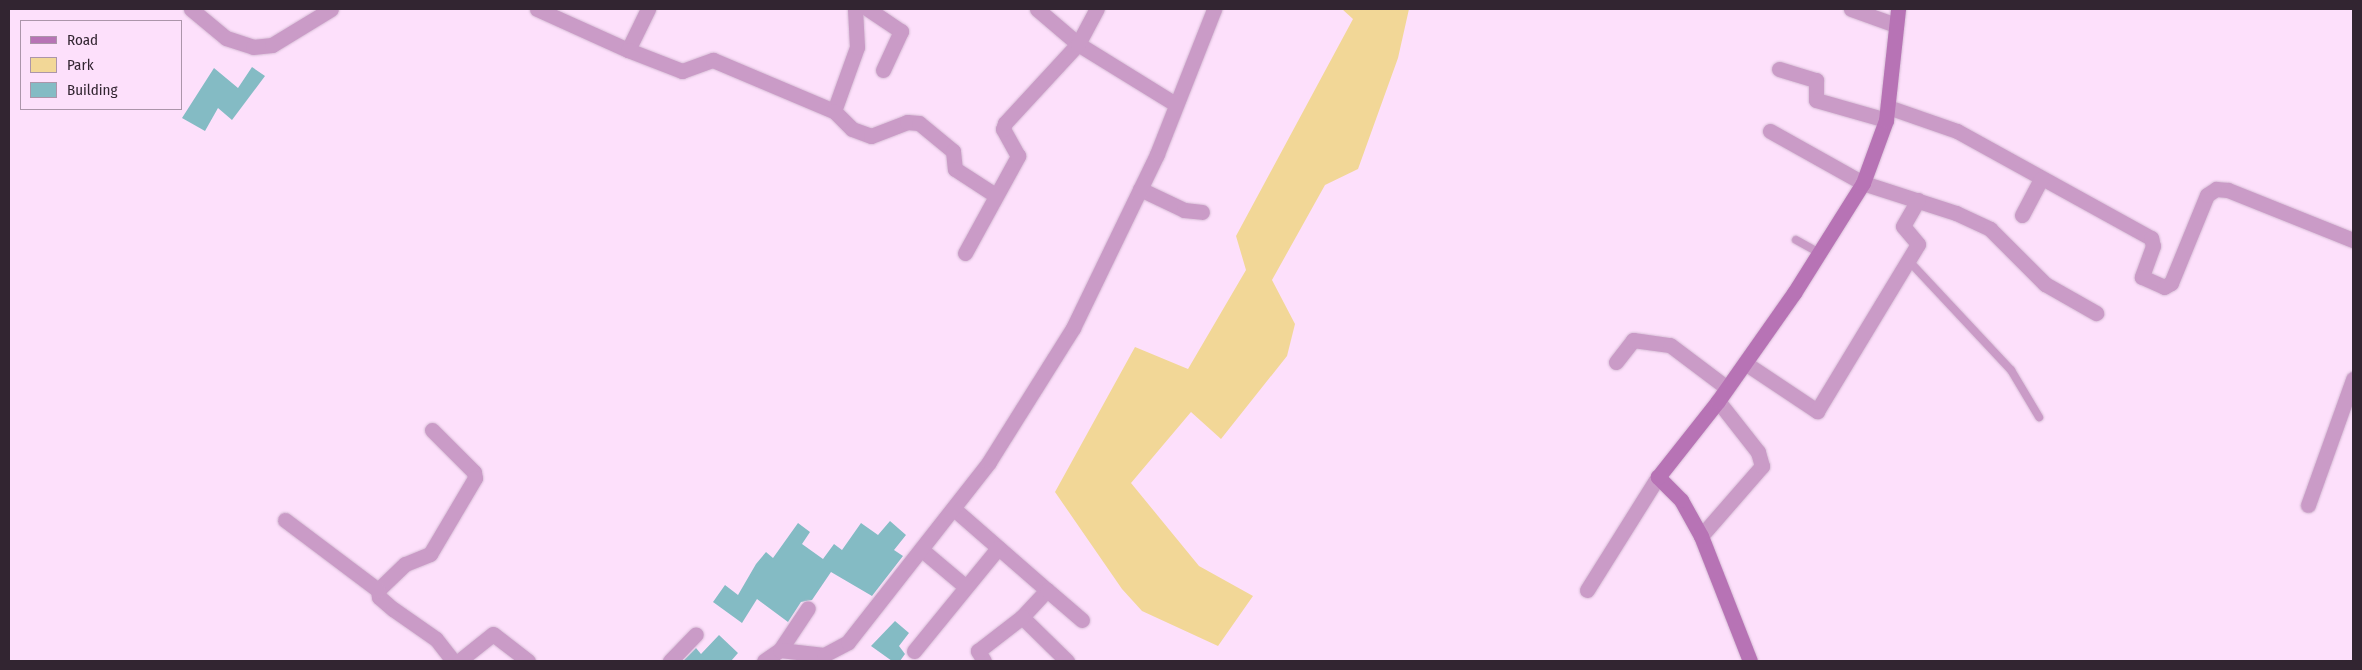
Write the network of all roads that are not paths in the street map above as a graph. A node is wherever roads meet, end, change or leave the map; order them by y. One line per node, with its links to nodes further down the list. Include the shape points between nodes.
1 (191, 9): 2 (street, via 226,38 253,47 272,45)
2 (331, 9)
3 (537, 9): 14 (street)
4 (648, 9): 14 (street)
5 (855, 9): 18 (street, via 857,47)
6 (868, 9): 16 (street, via 901,31)
7 (1037, 9): 13 (street)
8 (1097, 9): 13 (street)
9 (1851, 9): 12 (street)
10 (1898, 9): 12 (street)
11 (1210, 10): 17 (street)
12 (1896, 25): 19 (street)
13 (1078, 44): 17 (street); 24 (street, via 1005,123 1003,129 1019,152)
14 (628, 50): 18 (street, via 682,71 714,60)
15 (1779, 69): 19 (street, via 1816,80 1816,100)
16 (883, 70)
17 (1175, 104): 23 (street)
18 (834, 111): 24 (street, via 852,129 871,136 907,122 919,123 953,151 955,168)
19 (1887, 113): 21 (street, via 1957,131); 22 (street)
20 (1770, 131): 22 (street)
21 (2041, 178): 27 (street); 29 (street, via 2151,238 2153,246 2142,278 2164,287 2171,283 2207,195 2216,189 2228,190)
22 (1863, 183): 25 (street); 30 (street)
23 (1140, 189): 26 (street, via 1172,206); 43 (street, via 1073,328 1017,419)
24 (996, 195): 31 (street)
25 (1918, 200): 32 (street, via 1903,226 1918,242); 33 (street, via 1990,229 2045,284)
26 (1202, 212)
27 (2022, 215)
28 (1796, 240): 30 (lane)
29 (2353, 240)
30 (1818, 252): 35 (street)
31 (965, 253)
32 (1908, 260): 35 (street, via 1817,411); 39 (lane, via 2011,370)
33 (2096, 313)
34 (1616, 362): 37 (street, via 1633,340 1670,345)
35 (1745, 363): 37 (street)
36 (2353, 379): 42 (street)
37 (1727, 388): 38 (street)
38 (1718, 401): 41 (street); 45 (street, via 1758,452 1762,466)
39 (2039, 417)
40 (432, 430): 49 (street, via 474,472 475,478 430,554 405,564)
41 (1658, 477): 45 (street, via 1681,500); 51 (street)
42 (2308, 506)
43 (954, 509): 46 (street); 47 (street)
44 (285, 520): 49 (street)
45 (1701, 536): 66 (street)
46 (998, 548): 48 (street); 50 (street)
47 (922, 550): 48 (street); 58 (street, via 848,642)
48 (966, 587): 57 (street)
49 (378, 590): 59 (street, via 379,597 436,639)
50 (1047, 590): 53 (street); 54 (street)
51 (1587, 590)
52 (808, 608): 56 (street)
53 (1022, 617): 64 (street, via 978,651); 65 (street)
54 (1082, 620)
55 (696, 634): 62 (street)
56 (780, 650): 58 (street); 63 (street)
57 (914, 651)
58 (820, 658)
59 (453, 661)
60 (459, 661): 61 (street, via 490,634)
61 (528, 661)
62 (670, 661)
63 (764, 661)
64 (984, 661)
65 (1067, 661)
66 (1750, 661)

